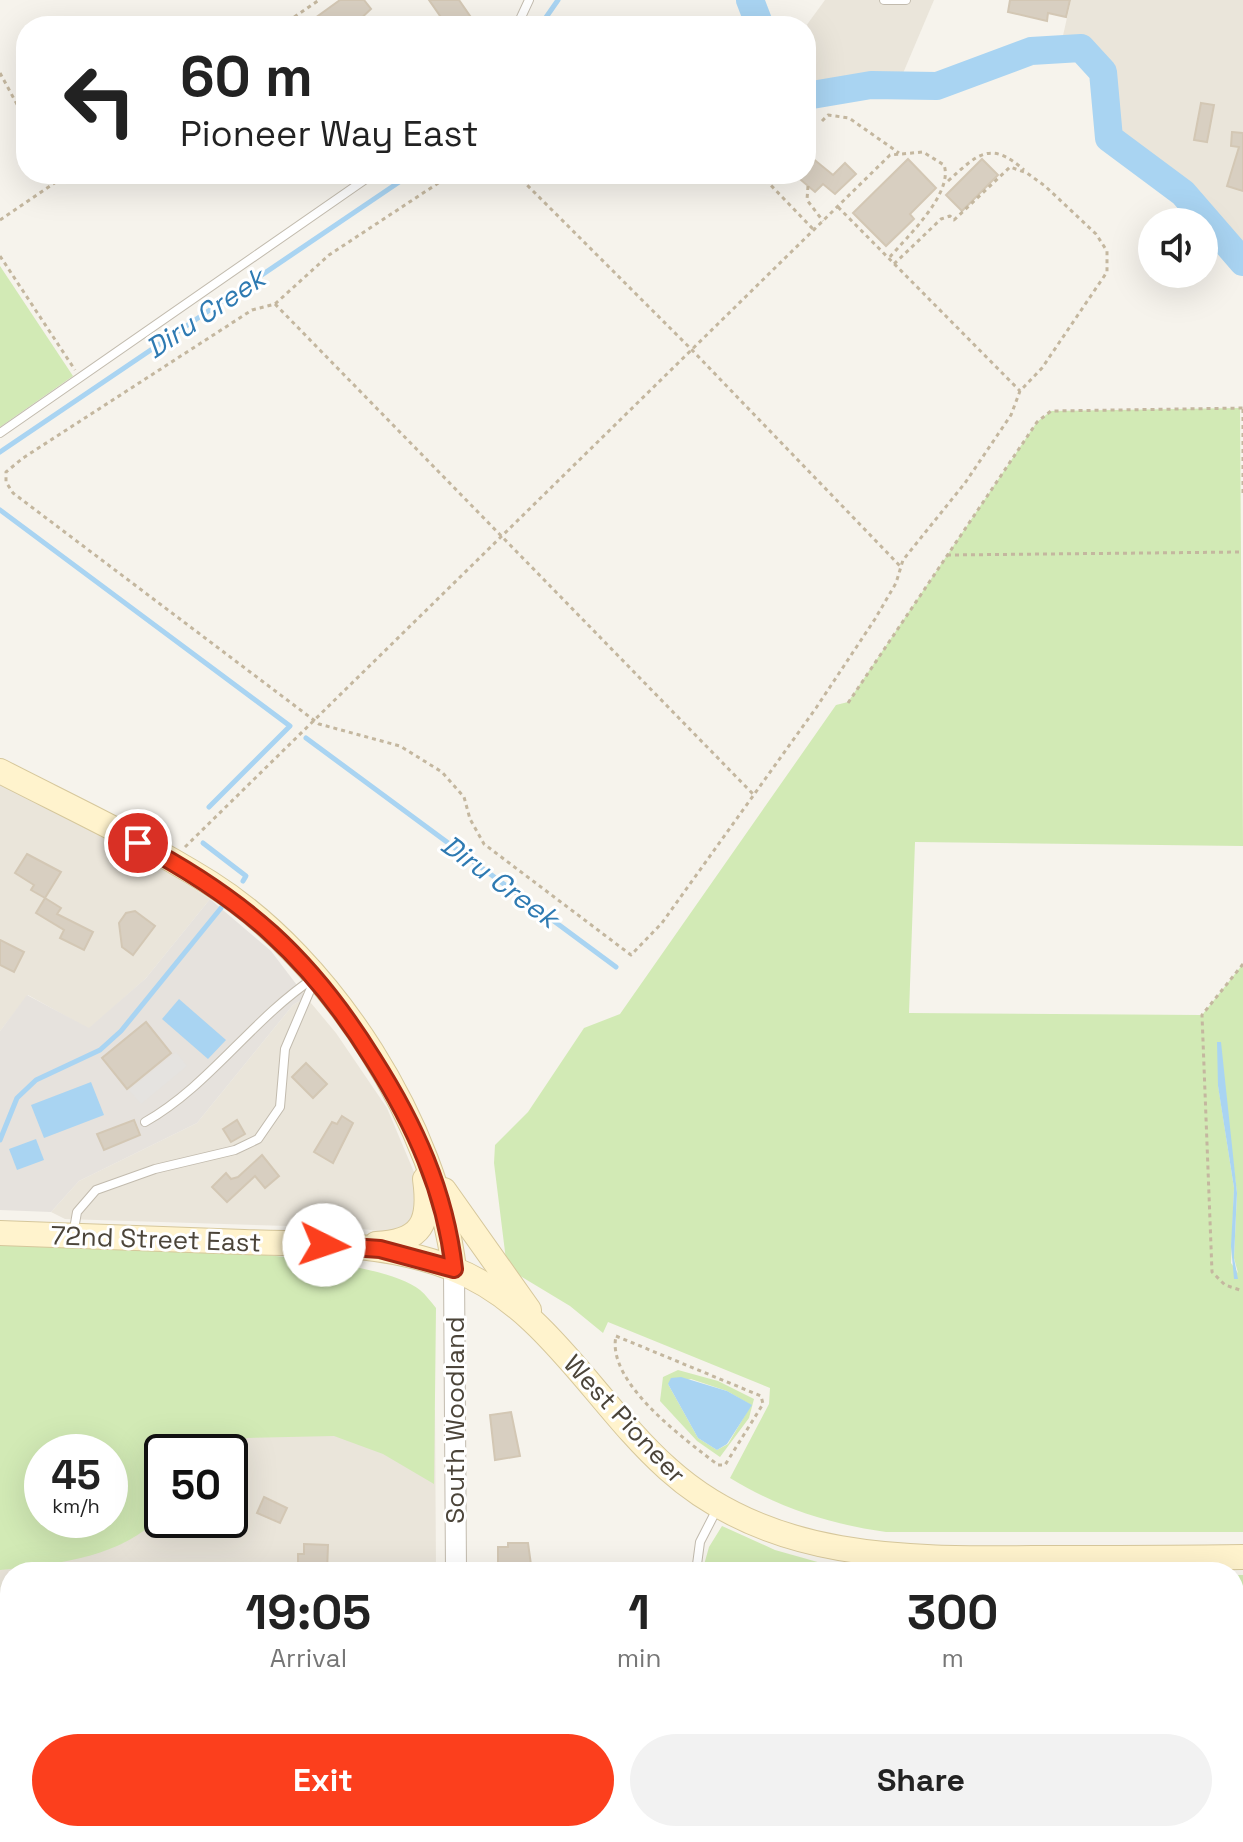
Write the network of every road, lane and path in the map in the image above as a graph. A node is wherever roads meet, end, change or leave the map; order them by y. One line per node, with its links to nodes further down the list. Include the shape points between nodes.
1 (319, 0): 4 (path)
2 (884, 0): 3 (lane)
3 (906, 0)
4 (296, 16)
5 (0, 73): 6 (path)
6 (16, 103)
7 (822, 121): 8 (path, via 832,114 844,116)
8 (899, 153): 10 (path, via 923,152 939,159 947,171); 17 (path, via 890,155)
9 (1027, 173): 10 (path, via 1006,155 984,153); 23 (path, via 1006,170 954,220 941,219); 27 (path, via 1096,234 1107,251 1108,268 1042,368)
10 (946, 183): 22 (path)
11 (53, 184): 18 (path)
12 (359, 184): 26 (lane)
13 (437, 184): 24 (path, via 329,255)
14 (526, 184): 25 (path)
15 (769, 184): 20 (path)
16 (808, 186): 19 (path, via 807,200)
17 (838, 207): 19 (path); 22 (path)
18 (0, 220)
19 (823, 221): 20 (path)
20 (813, 230): 25 (path)
21 (0, 256): 26 (path)
22 (889, 258): 23 (path)
23 (894, 264): 27 (path)
24 (275, 304): 31 (path); 36 (path, via 252,310 23,458 6,478 13,493)
25 (691, 349): 31 (path); 34 (path)
26 (79, 377): 29 (lane)
27 (1020, 391): 34 (path, via 999,434)
28 (1243, 408): 30 (path); 33 (path, via 1051,411 1037,422)
29 (0, 433)
30 (1243, 493)
31 (500, 534): 36 (path); 38 (path)
32 (1243, 552): 33 (path)
33 (947, 555): 35 (path)
34 (901, 567): 38 (path, via 875,619)
35 (848, 703)
36 (313, 719): 38 (path, via 328,729 408,749 442,772 464,797 484,844 631,955 662,923); 39 (path)
37 (0, 771): 39 (main road)
38 (753, 794)
39 (172, 862): 41 (main road, via 250,914)
40 (1243, 964): 49 (path, via 1202,1015 1212,1272 1225,1285)
41 (316, 977): 42 (lane, via 250,1029 171,1107); 43 (main road, via 357,1031); 46 (lane, via 285,1049 280,1107 258,1139 96,1190 77,1212)
42 (145, 1122)
43 (418, 1137): 44 (main road); 47 (main road, via 428,1201 422,1225 404,1240)
44 (433, 1174): 48 (main road); 50 (main road)
45 (0, 1233): 46 (main road, 72nd Street East)
46 (73, 1236): 47 (main road, 72nd Street East)
47 (346, 1246): 48 (main road, 72nd Street East, via 406,1254)
48 (454, 1269): 50 (main road, West Pioneer, via 506,1301); 54 (street, South Woodland)
49 (1243, 1291)
50 (549, 1338): 52 (main road, West Pioneer, via 666,1468)
51 (721, 1466): 51 (path, via 763,1404 761,1396 616,1336 615,1354 641,1395 669,1426)
52 (719, 1506): 53 (main road, West Pioneer, via 790,1537 862,1553 932,1558); 55 (lane, via 700,1542)
53 (1243, 1557)
54 (456, 1562)
55 (697, 1562)

